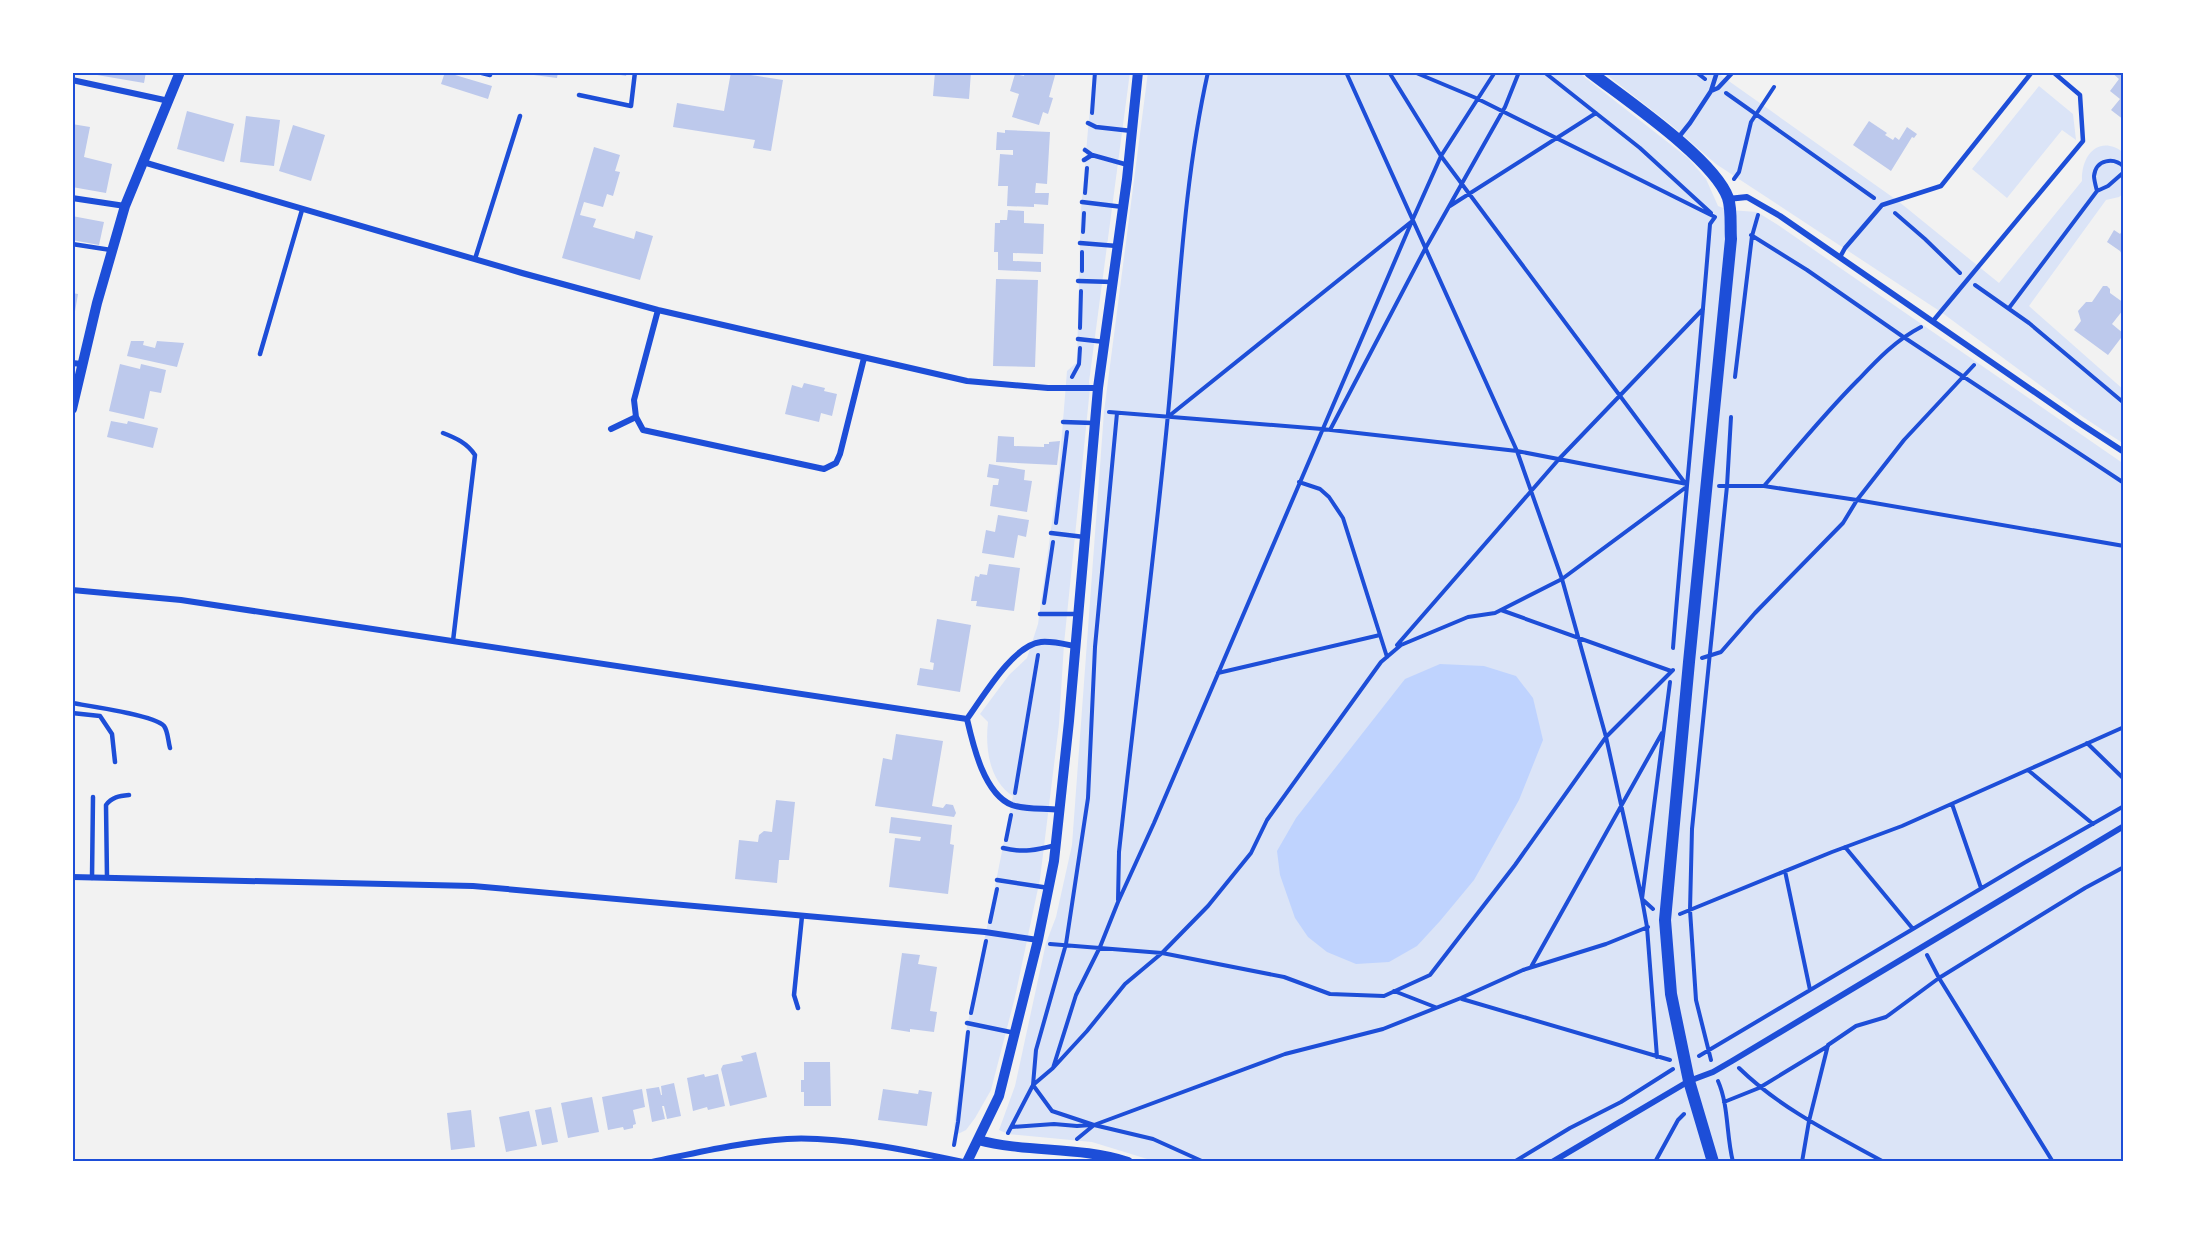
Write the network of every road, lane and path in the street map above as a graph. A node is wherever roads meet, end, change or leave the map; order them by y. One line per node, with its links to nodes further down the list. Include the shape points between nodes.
1 (180, 72): 26 (street)
2 (478, 72): 18 (lane)
3 (636, 72): 24 (lane, via 631,106)
4 (1138, 72): 32 (street)
5 (1208, 72): 90 (path, via 1187,201)
6 (1346, 72): 56 (path)
7 (1389, 72): 37 (path)
8 (1414, 72): 25 (path)
9 (1495, 72): 25 (path)
10 (1520, 72): 27 (path)
11 (1544, 72): 28 (path)
12 (1590, 72): 34 (main road)
13 (1696, 72): 20 (path)
14 (1717, 72): 20 (lane)
15 (1733, 72): 22 (lane)
16 (2032, 72): 50 (lane, via 1941,186)
17 (2053, 72): 66 (lane, via 2080,95 2083,141)
18 (490, 75)
19 (72, 80): 26 (street)
20 (1712, 84): 23 (lane)
21 (1774, 87): 29 (path)
22 (1718, 88): 23 (lane); 29 (path)
23 (1711, 91): 34 (lane)
24 (579, 95)
25 (1476, 98): 27 (path); 37 (path)
26 (169, 101): 39 (street)
27 (1502, 111): 33 (path); 43 (path)
28 (1596, 113): 33 (path); 55 (path)
29 (1755, 114): 46 (path, via 1739,172); 50 (path)
30 (520, 116): 65 (lane)
31 (1088, 123): 32 (lane)
32 (1132, 131): 40 (street)
33 (1557, 138): 45 (path); 55 (path)
34 (1676, 140): 46 (main road, via 1708,168)
35 (1085, 150): 36 (lane)
36 (1092, 155): 38 (lane); 40 (lane)
37 (1441, 156): 43 (path); 56 (path)
38 (1084, 160)
39 (143, 162): 51 (street); 54 (street)
40 (1128, 165): 52 (street)
41 (2124, 166): 44 (path, via 2107,160 2099,165 2094,175)
42 (2124, 172): 44 (path)
43 (1462, 182): 45 (path); 53 (path)
44 (2097, 191): 69 (path)
45 (1471, 193): 53 (path); 83 (path)
46 (1725, 194): 49 (street, via 1747,197); 57 (main road)
47 (72, 198): 51 (street)
48 (1082, 202): 52 (lane)
49 (1761, 205): 58 (path); 64 (street)
50 (1882, 205): 64 (lane); 66 (path, via 1925,239)
51 (125, 206): 63 (street)
52 (1123, 207): 61 (street)
53 (1448, 207): 62 (path)
54 (302, 210): 65 (street); 76 (lane)
55 (1716, 217): 57 (path); 70 (path, via 1710,224)
56 (1412, 221): 62 (path); 90 (path); 94 (path)
57 (1730, 221): 58 (path); 103 (main road)
58 (1752, 236): 73 (path); 81 (path)
59 (1080, 243): 61 (lane)
60 (72, 244): 63 (lane)
61 (1118, 246): 68 (street)
62 (1425, 249): 95 (path); 97 (path)
63 (111, 250): 79 (street)
64 (1840, 257): 72 (street)
65 (475, 259): 71 (street)
66 (1966, 280): 69 (path); 72 (lane)
67 (1078, 281): 68 (lane)
68 (1113, 282): 75 (street)
69 (2009, 308): 84 (path)
70 (1703, 309): 83 (path); 102 (path)
71 (658, 310): 78 (street); 89 (street, via 634,400)
72 (1933, 321): 73 (path); 77 (street)
73 (1902, 336): 80 (path); 105 (path, via 1833,405)
74 (1078, 339): 75 (lane)
75 (1104, 342): 82 (street)
76 (260, 354)
77 (1982, 356): 80 (path); 98 (street)
78 (864, 358): 82 (street, via 967,381 1048,388); 89 (street, via 840,454 836,463 824,469 643,430)
79 (77, 364): 85 (street)
80 (1965, 376): 101 (path); 107 (path, via 1904,440)
81 (1734, 382)
82 (1098, 387): 86 (street)
83 (1619, 396): 99 (path); 102 (path)
84 (2124, 403)
85 (72, 409)
86 (1097, 411): 87 (path); 92 (street)
87 (1117, 412): 90 (path); 163 (path, via 1095,648 1088,798)
88 (1731, 416): 104 (path)
89 (636, 417): 93 (street)
90 (1168, 417): 94 (path); 156 (path, via 1120,840)
91 (1063, 422): 92 (lane)
92 (1096, 423): 109 (street)
93 (611, 429)
94 (1322, 429): 95 (path); 100 (path)
95 (1330, 430): 97 (path)
96 (443, 433): 118 (lane, via 456,437 475,455)
97 (1517, 451): 99 (path); 106 (path)
98 (2124, 452)
99 (1559, 459): 102 (path); 106 (path)
100 (1299, 482): 116 (path, via 1320,489 1343,518); 124 (path)
101 (2124, 483)
102 (1686, 485): 111 (path); 123 (path)
103 (1706, 485): 104 (path); 122 (main road)
104 (1727, 486): 105 (path); 120 (path)
105 (1764, 486): 107 (path)
106 (1531, 491): 111 (path); 121 (path)
107 (1857, 500): 110 (path); 120 (path, via 1843,523 1721,652)
108 (1051, 533): 109 (lane)
109 (1084, 537): 115 (street)
110 (2124, 546)
111 (1562, 579): 113 (path); 117 (path)
112 (72, 590): 118 (street, via 181,600)
113 (1501, 610): 117 (path); 121 (path, via 1468,617 1401,645)
114 (1040, 614): 115 (lane)
115 (1077, 614): 119 (street)
116 (1380, 635): 121 (path); 124 (path)
117 (1578, 636): 123 (path); 130 (path)
118 (453, 641): 127 (street)
119 (1074, 646): 127 (street, via 1040,642 1021,651); 141 (street)
120 (1711, 655): 122 (path); 157 (path, via 1692,829)
121 (1387, 657): 166 (path, via 1267,820 1251,853 1208,906)
122 (1689, 662): 123 (path); 159 (main road)
123 (1671, 671): 129 (path); 130 (path)
124 (1218, 673): 156 (path)
125 (72, 703): 132 (lane, via 159,721 166,729)
126 (72, 713): 133 (lane, via 100,716 112,734)
127 (968, 719): 141 (street, via 976,756 994,790 1005,801 1014,806)
128 (2124, 727): 131 (path)
129 (1664, 730): 139 (path); 155 (path)
130 (1605, 736): 139 (path); 170 (path, via 1515,865 1430,975)
131 (2087, 743): 134 (path); 135 (path)
132 (170, 748)
133 (115, 762)
134 (2028, 770): 138 (path); 142 (path)
135 (2124, 779)
136 (129, 795): 151 (lane, via 117,796 106,806)
137 (93, 797): 150 (lane)
138 (1952, 804): 145 (path); 154 (path)
139 (1621, 806): 155 (path); 167 (path)
140 (2124, 806): 142 (path)
141 (1059, 810): 144 (street)
142 (2093, 824): 154 (path)
143 (2124, 826): 164 (street)
144 (1056, 845): 146 (lane, via 1030,852); 153 (street)
145 (1845, 847): 148 (path); 161 (path)
146 (1003, 848)
147 (2124, 867): 168 (path)
148 (1785, 871): 157 (path); 169 (path)
149 (72, 877): 150 (street)
150 (92, 878): 151 (street)
151 (106, 878): 158 (street, via 472,886)
152 (997, 880): 153 (lane)
153 (1049, 888): 162 (street)
154 (1981, 888): 161 (path)
155 (1642, 899): 159 (path); 160 (path)
156 (1118, 902): 165 (path)
157 (1690, 910): 159 (path); 177 (path, via 1696,1000)
158 (802, 916): 162 (street); 172 (lane, via 794,995)
159 (1665, 920): 160 (path); 180 (main road, via 1671,994)
160 (1647, 927): 167 (path); 178 (path)
161 (1913, 929): 169 (path)
162 (1038, 940): 163 (path); 175 (street)
163 (1066, 944): 165 (path); 184 (path, via 1036,1050)
164 (1923, 946): 168 (path); 179 (street)
165 (1100, 947): 166 (path); 181 (path, via 1076,995)
166 (1162, 953): 170 (path, via 1284,976 1330,994 1384,996); 181 (path, via 1125,984)
167 (1530, 968): 171 (path)
168 (1939, 978): 176 (path, via 1886,1017 1856,1026); 205 (path)
169 (1810, 990): 177 (path)
170 (1394, 991): 173 (path)
171 (1461, 998): 173 (path); 178 (path)
172 (798, 1008)
173 (1435, 1008): 189 (path, via 1383,1029 1285,1054)
174 (967, 1023): 175 (lane)
175 (1015, 1033): 192 (street, via 999,1096)
176 (1828, 1045): 185 (path); 188 (path)
177 (1708, 1050): 180 (path); 182 (path)
178 (1657, 1057): 180 (path)
179 (1732, 1061): 182 (street); 185 (path)
180 (1683, 1064): 183 (main road); 198 (path)
181 (1053, 1068): 184 (path)
182 (1713, 1072): 183 (street); 186 (path)
183 (1689, 1081): 187 (main road); 199 (street)
184 (1033, 1085): 189 (path, via 1052,1111); 190 (path)
185 (1759, 1088): 186 (path); 188 (path)
186 (1724, 1102): 202 (path)
187 (1696, 1104): 200 (path, via 1678,1120); 201 (main road)
188 (1809, 1121): 203 (path); 204 (path)
189 (1094, 1125): 190 (path); 193 (path); 197 (path, via 1153,1139)
190 (1011, 1127): 191 (path)
191 (1006, 1136)
192 (978, 1140): 195 (street); 196 (street, via 1108,1155)
193 (1074, 1142)
194 (652, 1162): 195 (street, via 789,1139 837,1140)
195 (965, 1162)
196 (1128, 1162)
197 (1204, 1162)
198 (1514, 1162)
199 (1552, 1162)
200 (1655, 1162)
201 (1713, 1162)
202 (1734, 1162)
203 (1802, 1162)
204 (1884, 1162)
205 (2053, 1162)

